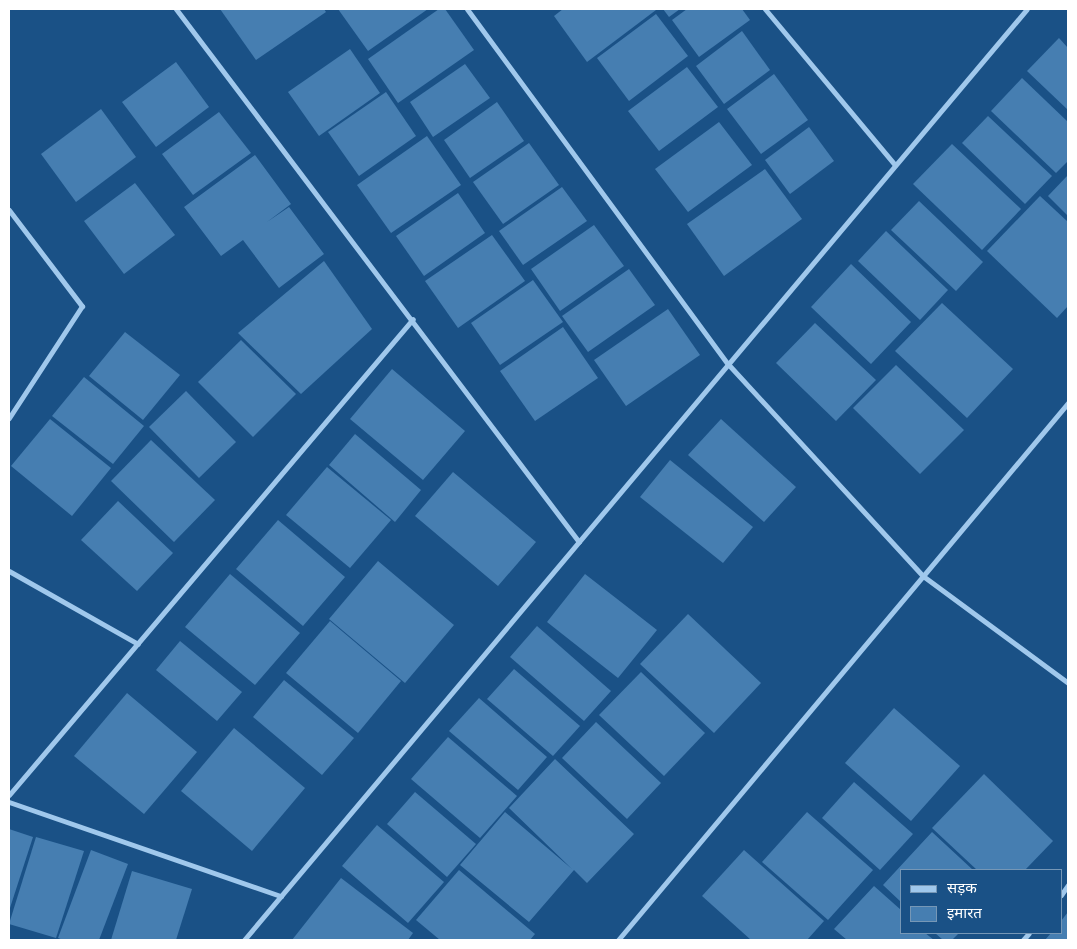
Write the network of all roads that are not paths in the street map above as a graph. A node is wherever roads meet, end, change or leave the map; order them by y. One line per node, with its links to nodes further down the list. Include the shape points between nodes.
1 (176, 9): 7 (street)
2 (467, 9): 8 (street)
3 (765, 9): 5 (street)
4 (1027, 9): 5 (street)
5 (895, 165): 8 (street)
6 (9, 210): 10 (street, via 82,306)
7 (413, 320): 11 (street); 14 (street)
8 (728, 364): 11 (street); 13 (street)
9 (1068, 403): 13 (street)
10 (9, 418)
11 (579, 542): 18 (street)
12 (9, 571): 14 (street)
13 (923, 576): 15 (street); 20 (street)
14 (138, 644): 16 (street)
15 (1068, 683)
16 (9, 795)
17 (9, 802): 18 (street)
18 (281, 896): 19 (street)
19 (244, 940)
20 (618, 940)

